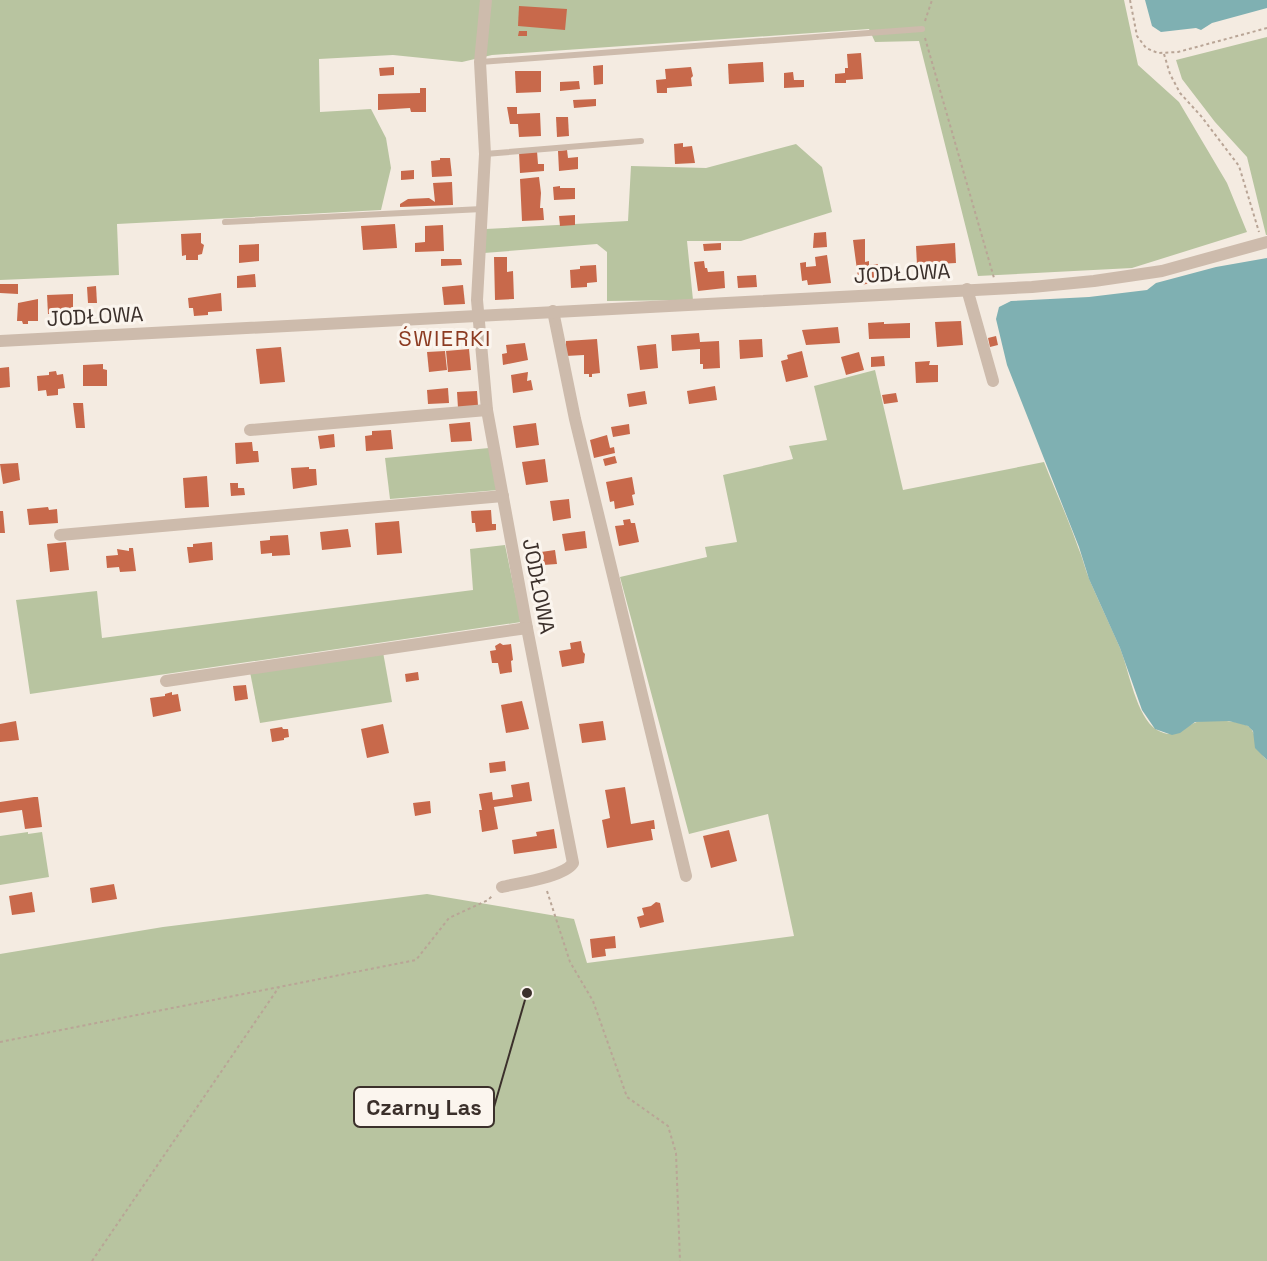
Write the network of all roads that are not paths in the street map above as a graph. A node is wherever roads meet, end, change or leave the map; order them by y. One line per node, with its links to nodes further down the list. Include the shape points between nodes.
1 (486, 0): 3 (street, JODŁOWA)
2 (922, 29): 3 (lane)
3 (480, 62): 5 (street, JODŁOWA)
4 (640, 141): 5 (lane)
5 (485, 154): 6 (street, JODŁOWA)
6 (482, 209): 7 (lane); 11 (street, JODŁOWA)
7 (225, 222)
8 (1264, 243): 9 (street, JODŁOWA, via 1162,271 1094,281)
9 (967, 289): 10 (street, JODŁOWA); 13 (street, JODŁOWA)
10 (553, 311): 11 (street, JODŁOWA); 20 (street, via 575,419)
11 (479, 315): 12 (street, JODŁOWA); 14 (street, JODŁOWA)
12 (0, 341)
13 (993, 381)
14 (487, 410): 15 (street); 16 (street, JODŁOWA)
15 (250, 430)
16 (503, 496): 17 (street); 18 (street, JODŁOWA)
17 (60, 535)
18 (527, 628): 19 (street); 21 (street, JODŁOWA, via 573,863 570,869)
19 (166, 681)
20 (686, 876)
21 (502, 887)

